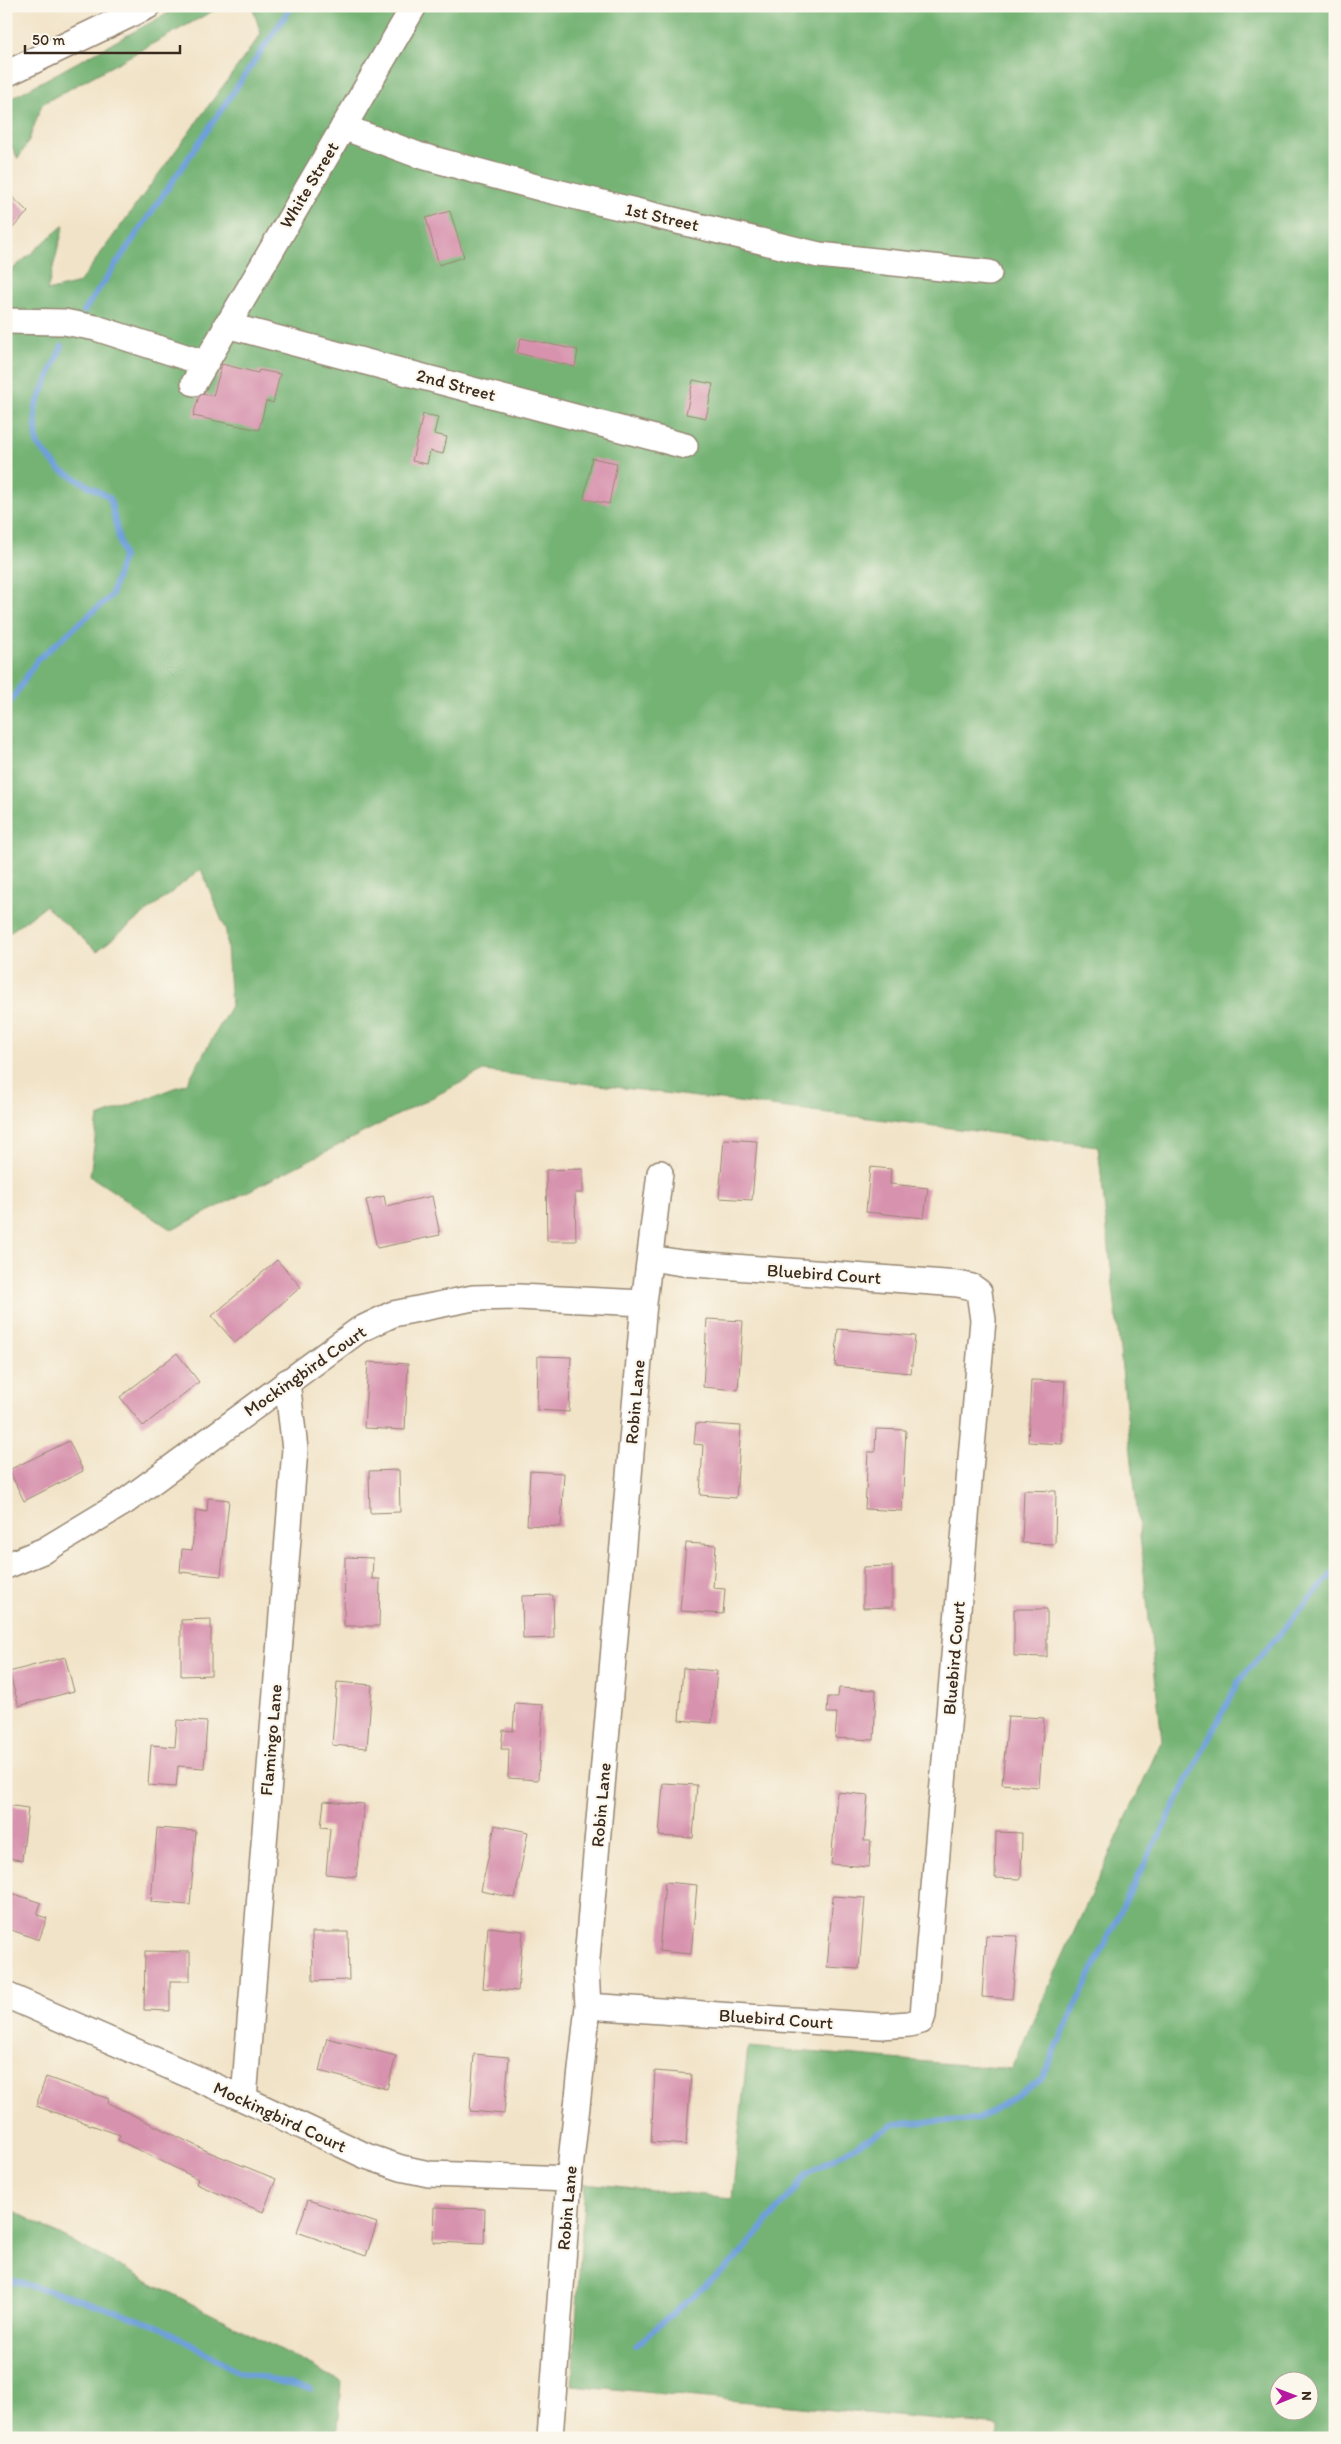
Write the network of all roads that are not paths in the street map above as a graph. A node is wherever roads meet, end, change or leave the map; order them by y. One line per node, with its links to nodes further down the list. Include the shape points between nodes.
1 (148, 6): 3 (street)
2 (414, 6): 4 (street, White Street)
3 (6, 74)
4 (343, 127): 5 (street, 1st Street, via 418,155 540,188 819,255); 7 (street, White Street)
5 (989, 272)
6 (6, 321): 7 (street, White Street, via 64,322 88,327 199,373)
7 (226, 325): 8 (street, 2nd Street)
8 (685, 446)
9 (660, 1173): 10 (street, Robin Lane)
10 (650, 1258): 11 (street, Robin Lane); 15 (street, Bluebird Court, via 972,1287 979,1292 982,1340 920,2021 881,2026)
11 (644, 1303): 12 (street, Mockingbird Court, via 473,1298 393,1314 360,1330); 15 (street, Robin Lane, via 586,1970)
12 (287, 1382): 13 (street, Mockingbird Court, via 126,1500 45,1550); 16 (street, Flamingo Lane, via 295,1449)
13 (6, 1566)
14 (6, 1995): 16 (street, Mockingbird Court)
15 (588, 2006): 17 (street, Robin Lane)
16 (244, 2099): 17 (street, Mockingbird Court, via 366,2156 401,2168 429,2174)
17 (569, 2179): 18 (street, Robin Lane)
18 (550, 2438)

